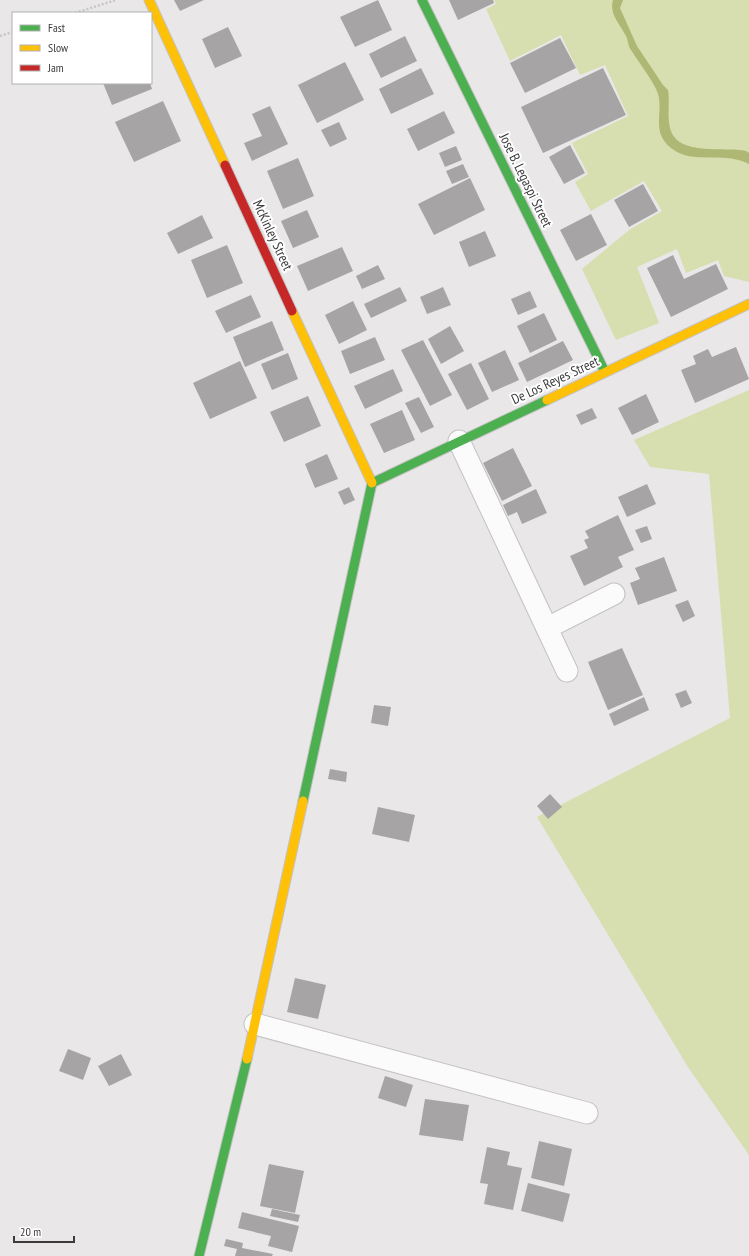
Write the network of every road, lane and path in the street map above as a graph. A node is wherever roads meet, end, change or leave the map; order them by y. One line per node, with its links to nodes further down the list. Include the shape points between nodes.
1 (116, 0): 4 (path)
2 (149, 0): 10 (street, McKinley Street)
3 (422, 0): 8 (street, Jose B. Legaspi Street)
4 (78, 12)
5 (12, 32): 6 (path)
6 (0, 36)
7 (749, 304): 8 (street, De Los Reyes Street)
8 (604, 372): 9 (street, De Los Reyes Street)
9 (459, 441): 10 (street, De Los Reyes Street); 12 (street)
10 (372, 482): 14 (street)
11 (614, 594): 12 (street)
12 (547, 628): 13 (street)
13 (567, 671)
14 (255, 1024): 15 (street); 16 (street)
15 (587, 1113)
16 (199, 1256)

